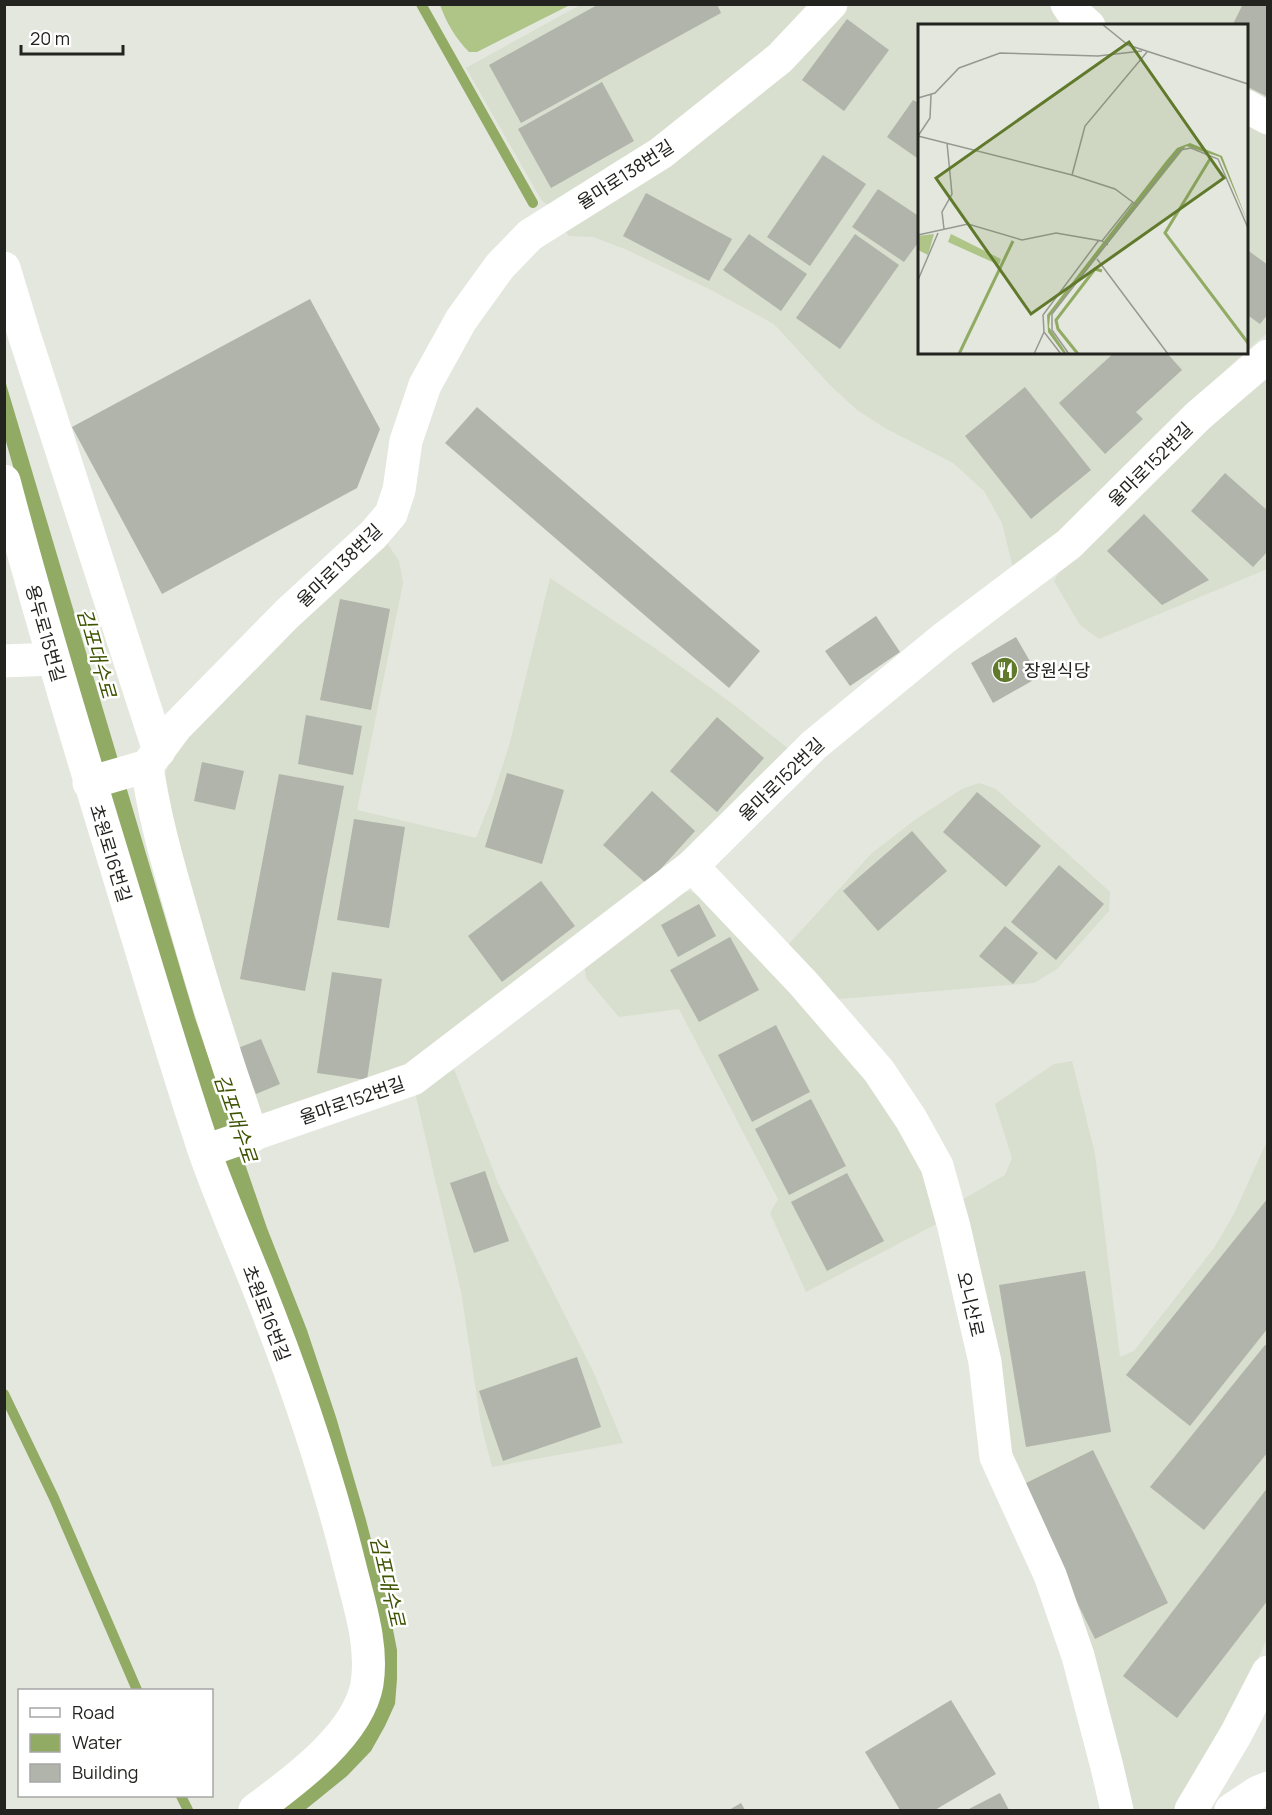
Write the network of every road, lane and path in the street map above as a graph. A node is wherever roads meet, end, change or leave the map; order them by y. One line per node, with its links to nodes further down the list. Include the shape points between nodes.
1 (831, 4): 11 (street, 율마로138번길, via 780,58 670,146 530,235 500,266 461,320 425,385 406,441 391,514 176,727)
2 (1067, 4): 3 (street)
3 (1087, 24)
4 (1248, 107): 5 (street)
5 (1268, 117)
6 (4, 268): 11 (street)
7 (1268, 357): 13 (street, 율마로152번길, via 1198,416 1069,544 943,639 814,745)
8 (4, 482): 9 (street, 용두로15번길)
9 (53, 659): 10 (street); 12 (street, 용두로15번길)
10 (4, 661)
11 (153, 758): 12 (street); 14 (street, via 152,804 222,1049)
12 (90, 783): 15 (street, 초원로16번길)
13 (692, 867): 14 (street, 율마로152번길, via 413,1079); 19 (street, 오니산로, via 803,983 879,1071 937,1166 985,1362 996,1457 1053,1585 1077,1656)
14 (252, 1136): 15 (street, 율마로152번길)
15 (204, 1151): 18 (street, 초원로16번길, via 308,1424 345,1548 369,1656 367,1686 355,1716 338,1740)
16 (1268, 1672): 20 (street)
17 (1268, 1788): 21 (street)
18 (255, 1810)
19 (1117, 1810)
20 (1191, 1810)
21 (1231, 1810)

